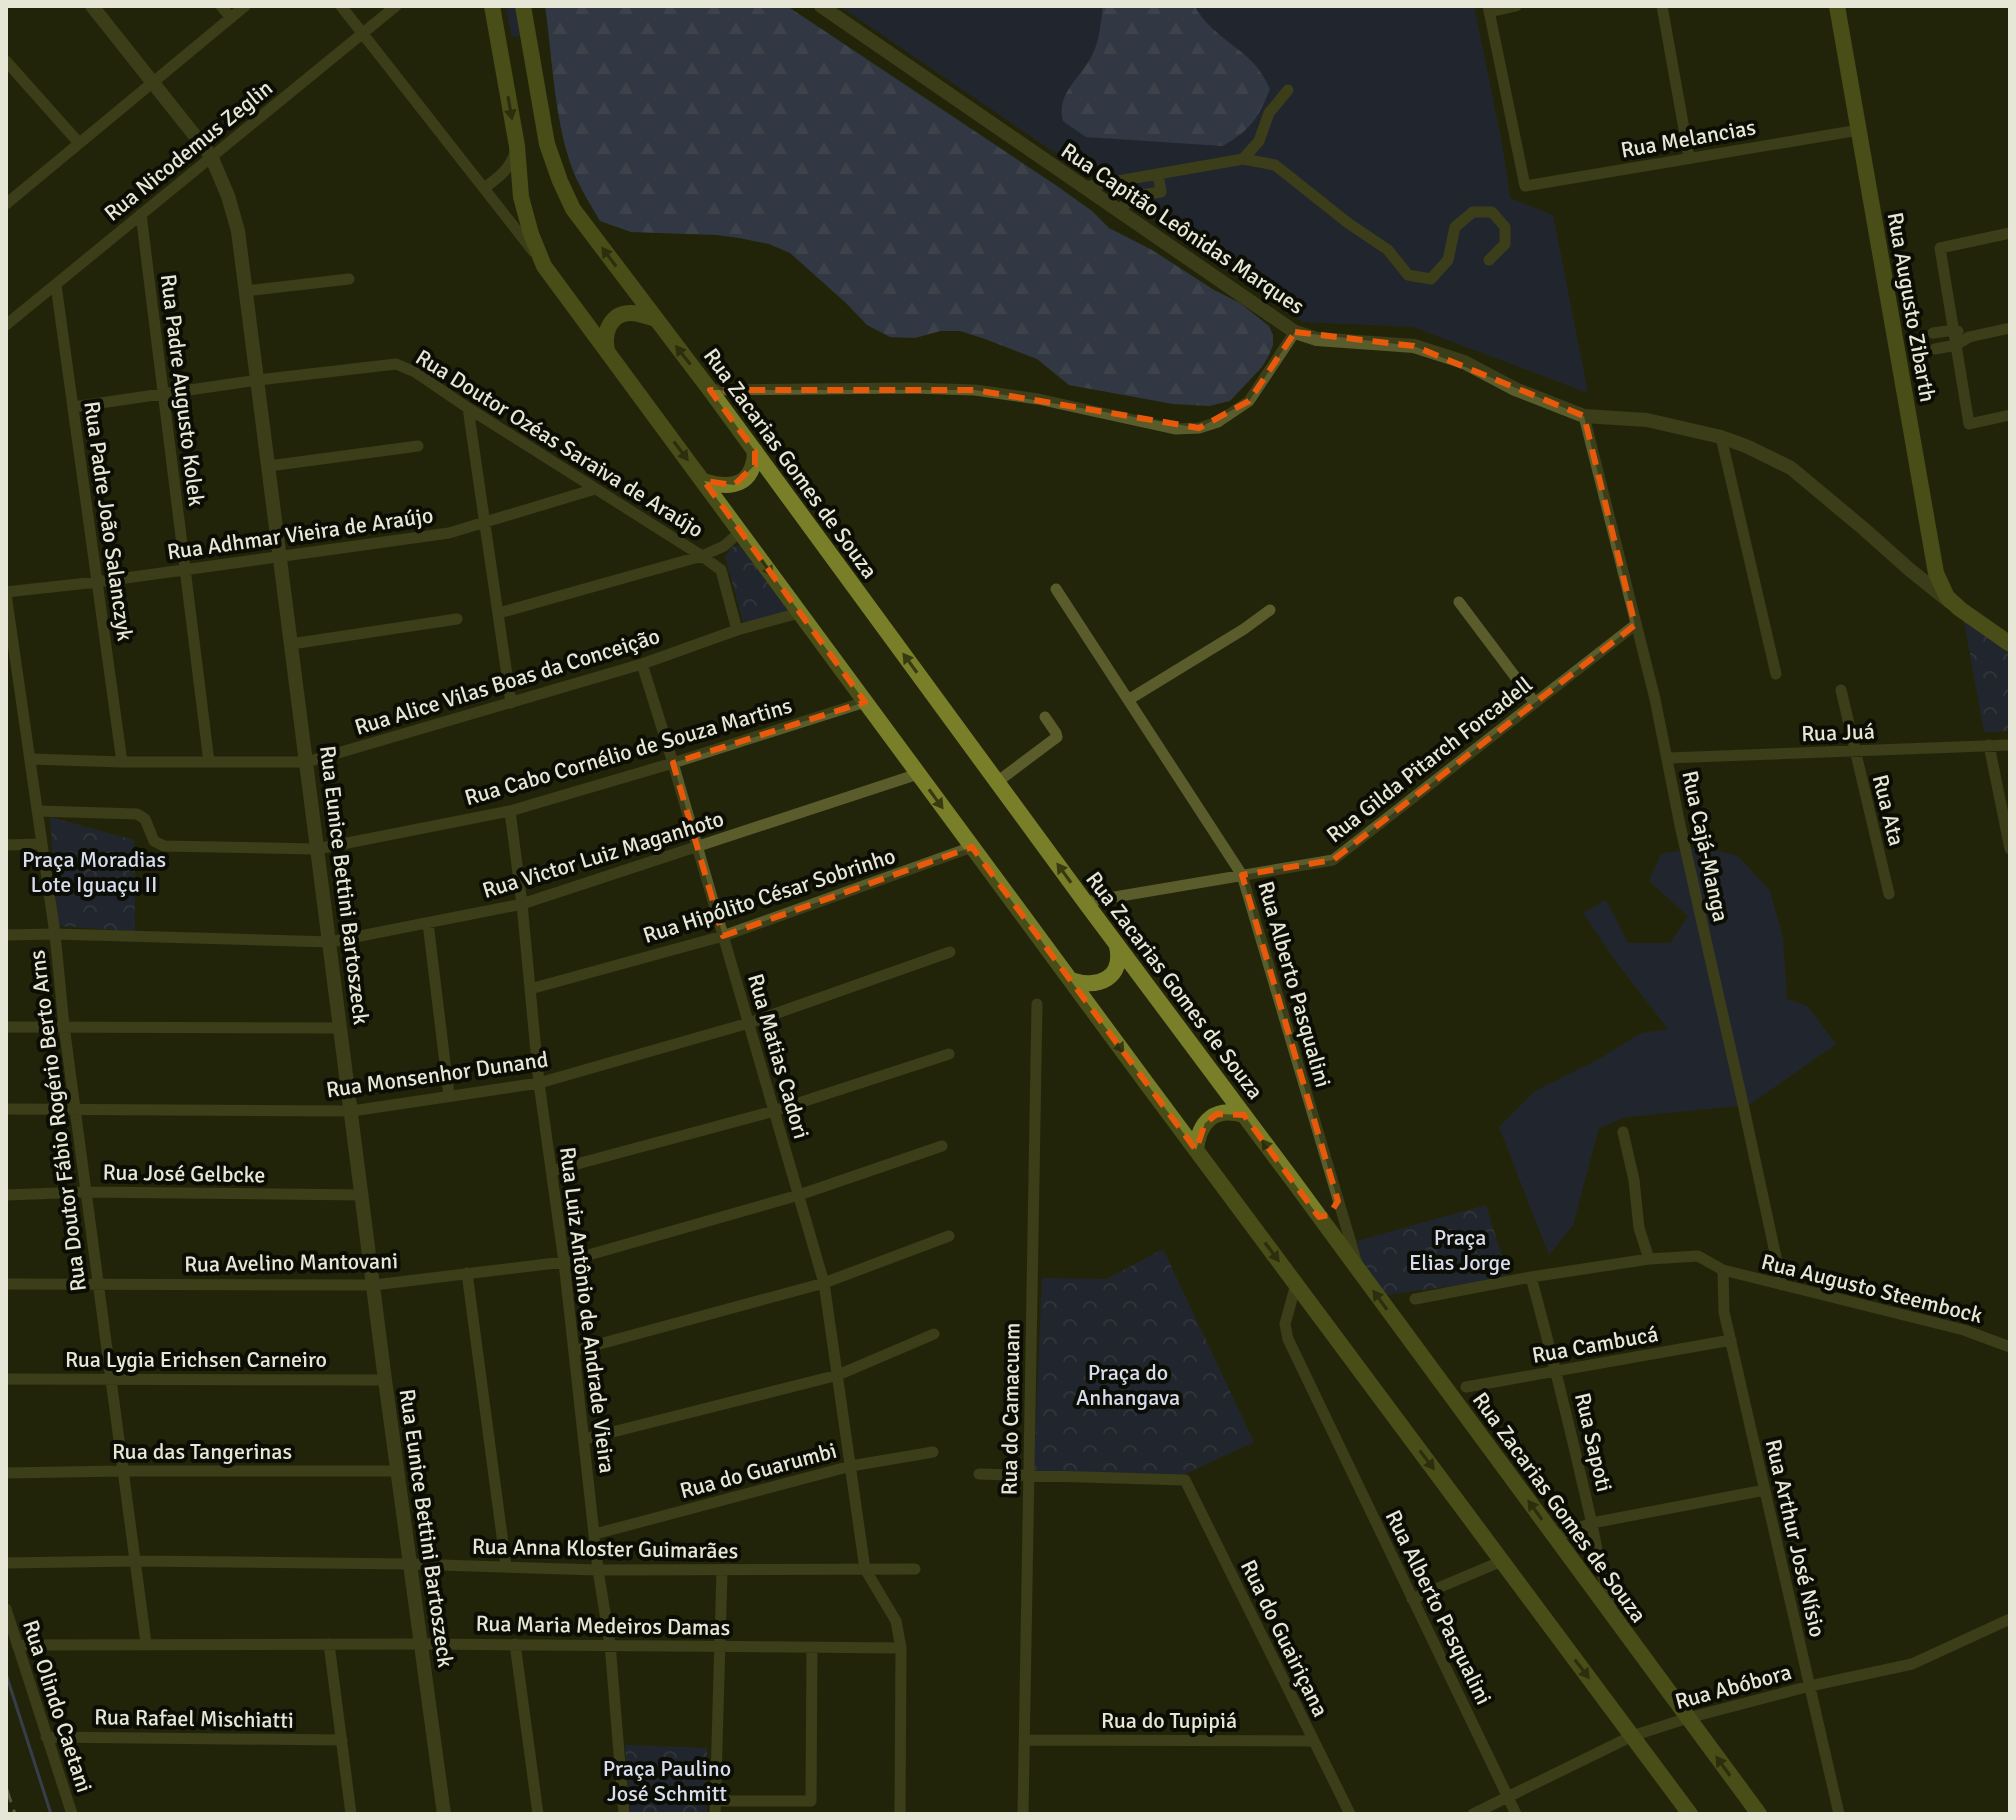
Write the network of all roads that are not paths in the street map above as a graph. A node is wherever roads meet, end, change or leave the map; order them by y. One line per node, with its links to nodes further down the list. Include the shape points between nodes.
1 (92, 6): 18 (street, Rua Eunice Bettini Bartoszeck)
2 (221, 6): 13 (street)
3 (245, 6): 13 (street)
4 (341, 6): 16 (street)
5 (396, 6): 16 (street, Rua Nicodemus Zeglin)
6 (492, 6): 15 (main road)
7 (523, 6): 14 (main road, Rua Zacarias Gomes de Souza)
8 (821, 6): 28 (street, Rua Capitão Leônidas Marques)
9 (1516, 6): 12 (street)
10 (1662, 6): 24 (street)
11 (1837, 6): 20 (main road, Rua Augusto Zibarth)
12 (1489, 9): 24 (street, Rua Melancias, via 1525,186)
13 (231, 18): 18 (street)
14 (526, 27): 15 (main road, via 513,40); 40 (main road, Rua Zacarias Gomes de Souza, one-way to 14, via 573,209 560,181 547,144)
15 (496, 31): 22 (main road, one-way to 22)
16 (362, 35): 23 (street, Rua Nicodemus Zeglin); 29 (street)
17 (6, 61): 21 (street)
18 (153, 82): 21 (street); 23 (street, Rua Eunice Bettini Bartoszeck)
19 (1288, 90): 25 (street)
20 (1859, 130): 24 (street, Rua Melancias); 74 (main road, Rua Augusto Zibarth, via 1936,573 1947,597)
21 (79, 143): 31 (street)
22 (517, 146): 29 (street, via 502,175); 36 (main road, via 521,197)
23 (211, 156): 33 (street, Rua Nicodemus Zeglin); 39 (street, Rua Eunice Bettini Bartoszeck, via 238,231)
24 (1689, 157)
25 (1243, 159): 26 (street); 35 (street, via 1275,165 1388,250 1408,275 1431,279 1448,260 1455,227 1473,212 1492,212 1505,227 1505,244)
26 (1158, 174): 27 (street); 30 (street, via 1161,192)
27 (1138, 177): 28 (street); 30 (street)
28 (1084, 187): 32 (street, Rua Capitão Leônidas Marques)
29 (484, 188): 36 (street)
30 (1140, 195): 32 (street)
31 (7, 202)
32 (1117, 210): 44 (street, Rua Capitão Leônidas Marques)
33 (141, 214): 38 (street, Rua Nicodemus Zeglin); 52 (street, Rua Padre Augusto Kolek)
34 (2010, 233): 43 (street, via 1940,248)
35 (1489, 260)
36 (544, 266): 49 (main road)
37 (349, 279): 39 (street)
38 (56, 285): 41 (street, Rua Nicodemus Zeglin); 53 (street, Rua Padre João Salanczyk)
39 (246, 291): 50 (street, Rua Eunice Bettini Bartoszeck)
40 (656, 319): 49 (main road, via 629,313 617,317 604,339); 51 (main road, Rua Zacarias Gomes de Souza, one-way to 40)
41 (6, 325)
42 (2010, 328): 46 (street)
43 (1954, 330): 45 (street); 46 (street); 47 (street)
44 (1295, 332): 51 (street, via 1249,401 1199,428 1175,429 975,390); 56 (street, Rua Capitão Leônidas Marques, via 1317,339 1414,346 1464,362)
45 (1933, 333)
46 (1969, 337): 47 (street)
47 (1956, 345): 48 (street); 55 (street, via 1969,424)
48 (1935, 349)
49 (607, 352): 61 (main road, one-way to 61)
50 (258, 380): 52 (street, Rua Doutor Ozéas Saraiva de Araújo); 54 (street, Rua Doutor Ozéas Saraiva de Araújo, via 396,364); 60 (street, Rua Eunice Bettini Bartoszeck)
51 (710, 390): 59 (main road, Rua Zacarias Gomes de Souza)
52 (163, 394): 53 (street, Rua Doutor Ozéas Saraiva de Araújo); 68 (street, Rua Padre Augusto Kolek)
53 (73, 407): 70 (street, Rua Padre João Salanczyk)
54 (468, 408): 62 (street, Rua Doutor Ozéas Saraiva de Araújo); 63 (street)
55 (2010, 415)
56 (1584, 416): 57 (street, Rua Capitão Leônidas Marques, via 1647,420); 79 (street, Rua Cajá-Manga)
57 (1721, 437): 74 (street, Rua Capitão Leônidas Marques, via 1791,468); 84 (street)
58 (418, 446): 60 (street)
59 (755, 451): 61 (main road, via 755,465 734,485); 101 (main road, Rua Zacarias Gomes de Souza, one-way to 59)
60 (269, 466): 66 (street, Rua Eunice Bettini Bartoszeck)
61 (704, 481): 64 (main road)
62 (595, 489): 63 (street, Rua Adhmar Vieira de Araújo); 67 (street, Rua Doutor Ozéas Saraiva de Araújo)
63 (486, 522): 66 (street, Rua Adhmar Vieira de Araújo, via 449,533); 76 (street)
64 (741, 531): 65 (street); 77 (main road, one-way to 77)
65 (724, 546): 67 (street); 69 (street)
66 (281, 555): 68 (street, Rua Adhmar Vieira de Araújo); 81 (street, Rua Eunice Bettini Bartoszeck)
67 (702, 556): 69 (street, Rua Doutor Ozéas Saraiva de Araújo); 76 (street)
68 (185, 568): 70 (street, Rua Adhmar Vieira de Araújo); 97 (street, Rua Padre Augusto Kolek)
69 (721, 570): 80 (street)
70 (97, 582): 72 (street, Rua Adhmar Vieira de Araújo); 96 (street, Rua Padre João Salanczyk)
71 (1056, 589): 86 (street, Rua Alberto Pasqualini)
72 (6, 593): 95 (street, Rua Doutor Fábio Rogério Berto Arns)
73 (1459, 602): 89 (street)
74 (1960, 609): 82 (main road, Rua Capitão Leônidas Marques)
75 (1270, 610): 86 (street)
76 (499, 613): 88 (street)
77 (799, 613): 80 (street, Rua Alice Vilas Boas da Conceição); 87 (main road)
78 (457, 619): 81 (street)
79 (1635, 625): 89 (street, Rua Gilda Pitarch Forcadell); 94 (street, Rua Cajá-Manga)
80 (737, 630): 83 (street, Rua Alice Vilas Boas da Conceição)
81 (291, 644): 98 (street, Rua Eunice Bettini Bartoszeck)
82 (2010, 644)
83 (642, 664): 88 (street, Rua Alice Vilas Boas da Conceição); 99 (street, Rua Matias Cadori)
84 (1776, 674)
85 (1841, 690): 93 (street, Rua Ata)
86 (1128, 700): 110 (street, Rua Alberto Pasqualini)
87 (865, 702): 99 (street, Rua Cabo Cornélio de Souza Martins); 100 (main road)
88 (511, 703): 98 (street, Rua Alice Vilas Boas da Conceição)
89 (1535, 703): 110 (street, Rua Gilda Pitarch Forcadell, via 1333,860)
90 (1045, 717): 101 (street, via 1057,737)
91 (1989, 745): 92 (street, Rua Juá); 93 (street, Rua Juá); 109 (street)
92 (2010, 745)
93 (1854, 751): 94 (street, Rua Juá); 111 (street, Rua Ata)
94 (1668, 758): 158 (street, Rua Cajá-Manga)
95 (31, 759): 96 (street, Rua Alice Vilas Boas da Conceição); 102 (street, Rua Doutor Fábio Rogério Berto Arns)
96 (122, 762): 97 (street, Rua Alice Vilas Boas da Conceição)
97 (209, 762): 98 (street, Rua Alice Vilas Boas da Conceição)
98 (307, 762): 108 (street, Rua Eunice Bettini Bartoszeck)
99 (673, 763): 103 (street, Rua Cabo Cornélio de Souza Martins); 106 (street, Rua Matias Cadori)
100 (918, 774): 106 (street, Rua Victor Luiz Maganhoto); 107 (main road, one-way to 107)
101 (997, 782): 112 (main road, Rua Zacarias Gomes de Souza, one-way to 101)
102 (37, 811): 104 (street, Rua Doutor Fábio Rogério Berto Arns); 108 (street, Rua Cabo Cornélio de Souza Martins, via 137,814 145,819 154,841 164,846)
103 (510, 811): 108 (street, Rua Cabo Cornélio de Souza Martins); 113 (street, Rua Luiz Antônio de Andrade Vieira)
104 (41, 844): 105 (street); 115 (street, Rua Doutor Fábio Rogério Berto Arns)
105 (6, 845)
106 (698, 847): 113 (street, Rua Victor Luiz Maganhoto); 117 (street, Rua Matias Cadori)
107 (972, 847): 117 (street, Rua Hipólito César Sobrinho); 121 (main road)
108 (317, 849): 118 (street, Rua Eunice Bettini Bartoszeck)
109 (2010, 849)
110 (1242, 875): 112 (street, Rua Gilda Pitarch Forcadell); 144 (street, Rua Alberto Pasqualini)
111 (1889, 894)
112 (1085, 902): 119 (main road, Rua Zacarias Gomes de Souza)
113 (522, 904): 114 (street, Rua Victor Luiz Maganhoto); 122 (street, Rua Luiz Antônio de Andrade Vieira)
114 (428, 923): 118 (street, Rua Victor Luiz Maganhoto); 130 (street)
115 (55, 934): 116 (street, Rua Victor Luiz Maganhoto); 118 (street, Rua Victor Luiz Maganhoto); 125 (street, Rua Doutor Fábio Rogério Berto Arns)
116 (6, 935)
117 (723, 936): 122 (street, Rua Hipólito César Sobrinho); 124 (street, Rua Matias Cadori)
118 (330, 942): 127 (street, Rua Eunice Bettini Bartoszeck)
119 (1116, 944): 121 (main road, via 1119,956 1108,978 1097,984); 135 (main road, Rua Zacarias Gomes de Souza)
120 (950, 952): 124 (street, Rua Monsenhor Dunand)
121 (1071, 980): 138 (main road, one-way to 138)
122 (530, 989): 129 (street, Rua Luiz Antônio de Andrade Vieira)
123 (1037, 1004): 177 (street, Rua do Camacuam)
124 (749, 1023): 129 (street, Rua Monsenhor Dunand); 134 (street, Rua Matias Cadori)
125 (64, 1026): 126 (street); 127 (street); 132 (street, Rua Doutor Fábio Rogério Berto Arns)
126 (6, 1027)
127 (341, 1028): 133 (street, Rua Eunice Bettini Bartoszeck)
128 (949, 1054): 134 (street)
129 (539, 1083): 130 (street, Rua Monsenhor Dunand); 139 (street, Rua Luiz Antônio de Andrade Vieira)
130 (449, 1096): 133 (street, Rua Monsenhor Dunand)
131 (6, 1109): 132 (street, Rua Monsenhor Dunand)
132 (75, 1111): 133 (street, Rua Monsenhor Dunand); 140 (street, Rua Doutor Fábio Rogério Berto Arns)
133 (352, 1111): 142 (street, Rua Eunice Bettini Bartoszeck)
134 (774, 1111): 139 (street); 143 (street, Rua Matias Cadori)
135 (1244, 1115): 138 (main road, via 1217,1114 1205,1123); 145 (main road, Rua Zacarias Gomes de Souza, one-way to 135)
136 (1623, 1132): 147 (street)
137 (942, 1146): 143 (street, Rua Avelino Mantovani)
138 (1196, 1150): 156 (main road, one-way to 156)
139 (551, 1171): 148 (street, Rua Luiz Antônio de Andrade Vieira)
140 (86, 1192): 141 (street, Rua José Gelbcke); 142 (street, Rua José Gelbcke); 155 (street, Rua Doutor Fábio Rogério Berto Arns)
141 (6, 1195)
142 (363, 1195): 157 (street, Rua Eunice Bettini Bartoszeck)
143 (799, 1195): 148 (street, Rua Avelino Mantovani); 153 (street, Rua Matias Cadori)
144 (1338, 1201): 145 (street, via 1337,1210); 150 (street, Rua Alberto Pasqualini)
145 (1319, 1217): 150 (main road, Rua Zacarias Gomes de Souza)
146 (949, 1236): 153 (street)
147 (1649, 1259): 149 (street, Rua Augusto Steembock, via 1698,1256); 152 (street, Rua Augusto Steembock)
148 (564, 1262): 151 (street, Rua Avelino Mantovani); 163 (street, Rua Luiz Antônio de Andrade Vieira)
149 (1723, 1270): 158 (street, Rua Augusto Steembock); 161 (street, Rua Arthur José Nísio)
150 (1359, 1272): 181 (main road, Rua Zacarias Gomes de Souza, one-way to 150)
151 (467, 1273): 157 (street, Rua Avelino Mantovani); 186 (street)
152 (1531, 1277): 159 (street, Rua Augusto Steembock); 164 (street, Rua Sapoti)
153 (824, 1283): 163 (street); 165 (street, Rua Matias Cadori)
154 (6, 1284): 155 (street, Rua Avelino Mantovani)
155 (97, 1284): 157 (street, Rua Avelino Mantovani); 166 (street, Rua Doutor Fábio Rogério Berto Arns)
156 (1296, 1284): 183 (main road, one-way to 183); 191 (street, Rua Alberto Pasqualini, via 1285,1324 1288,1339)
157 (374, 1285): 168 (street, Rua Eunice Bettini Bartoszeck)
158 (1782, 1285): 162 (street, Rua Augusto Steembock, via 1964,1330)
159 (1415, 1299)
160 (934, 1334): 165 (street)
161 (1731, 1340): 164 (street, Rua Cambucá); 178 (street, Rua Arthur José Nísio)
162 (2010, 1347)
163 (574, 1351): 170 (street, Rua Luiz Antônio de Andrade Vieira)
164 (1557, 1371): 169 (street, Rua Cambucá); 179 (street, Rua Sapoti)
165 (838, 1375): 170 (street); 172 (street, Rua Matias Cadori)
166 (109, 1378): 167 (street, Rua Lygia Erichsen Carneiro); 168 (street, Rua Lygia Erichsen Carneiro); 173 (street, Rua Doutor Fábio Rogério Berto Arns)
167 (6, 1379)
168 (385, 1380): 174 (street, Rua Eunice Bettini Bartoszeck)
169 (1466, 1387)
170 (585, 1439): 180 (street, Rua Luiz Antônio de Andrade Vieira)
171 (933, 1452): 172 (street, Rua do Guarumbi)
172 (851, 1466): 180 (street, Rua do Guarumbi); 187 (street, Rua Matias Cadori)
173 (122, 1471): 174 (street, Rua das Tangerinas); 175 (street, Rua das Tangerinas); 182 (street, Rua Doutor Fábio Rogério Berto Arns)
174 (398, 1471): 185 (street, Rua Eunice Bettini Bartoszeck)
175 (6, 1473)
176 (979, 1474): 177 (street)
177 (1029, 1476): 209 (street, Rua do Camacuam); 210 (street, Rua do Guairiçana, via 1185,1480)
178 (1765, 1490): 179 (street); 204 (street, Rua Arthur José Nísio)
179 (1592, 1523): 181 (street); 193 (street, Rua Sapoti)
180 (595, 1534): 189 (street, Rua Luiz Antônio de Andrade Vieira)
181 (1555, 1537): 193 (main road, Rua Zacarias Gomes de Souza)
182 (135, 1561): 184 (street, Rua Anna Kloster Guimarães); 185 (street, Rua Anna Kloster Guimarães); 195 (street, Rua Doutor Fábio Rogério Berto Arns)
183 (1502, 1561): 191 (street); 206 (main road, one-way to 206)
184 (6, 1563)
185 (409, 1564): 186 (street, Rua Anna Kloster Guimarães); 197 (street, Rua Eunice Bettini Bartoszeck)
186 (506, 1566): 189 (street, Rua Anna Kloster Guimarães)
187 (865, 1569): 188 (street, Rua Anna Kloster Guimarães); 190 (street, Rua Anna Kloster Guimarães); 203 (street, via 896,1621)
188 (915, 1569)
189 (598, 1570): 190 (street, Rua Anna Kloster Guimarães); 199 (street, Rua Luiz Antônio de Andrade Vieira)
190 (722, 1571): 201 (street)
191 (1412, 1599): 211 (street, Rua Alberto Pasqualini)
192 (6, 1609): 200 (street, Rua Olindo Caetani)
193 (1614, 1617): 205 (main road, Rua Zacarias Gomes de Souza)
194 (2010, 1619): 204 (street, Rua Abóbora, via 1912,1664)
195 (146, 1643): 196 (street, Rua Maria Medeiros Damas); 200 (street, Rua Maria Medeiros Damas)
196 (329, 1644): 197 (street, Rua Maria Medeiros Damas); 208 (street)
197 (420, 1644): 198 (street, Rua Maria Medeiros Damas); 215 (street, Rua Eunice Bettini Bartoszeck)
198 (515, 1644): 199 (street, Rua Maria Medeiros Damas); 216 (street)
199 (610, 1644): 201 (street, Rua Maria Medeiros Damas); 217 (street, Rua Luiz Antônio de Andrade Vieira)
200 (17, 1645): 207 (street, Rua Olindo Caetani)
201 (720, 1646): 202 (street, Rua Maria Medeiros Damas); 212 (street)
202 (812, 1647): 203 (street, Rua Maria Medeiros Damas); 212 (street, via 811,1801)
203 (901, 1648): 218 (street)
204 (1810, 1686): 205 (street, Rua Abóbora); 225 (street, Rua Arthur José Nísio)
205 (1688, 1718): 206 (street, Rua Abóbora); 224 (main road, Rua Zacarias Gomes de Souza, one-way to 205)
206 (1632, 1736): 211 (street, Rua Abóbora); 223 (main road)
207 (46, 1737): 208 (street, Rua Rafael Mischiatti); 213 (street, Rua Olindo Caetani)
208 (342, 1740): 214 (street)
209 (1025, 1740): 210 (street, Rua do Tupipiá); 219 (street, Rua do Camacuam)
210 (1314, 1741): 220 (street, Rua do Guairiçana)
211 (1508, 1797): 221 (street, Rua Abóbora); 222 (street, Rua Alberto Pasqualini)
212 (715, 1808)
213 (72, 1814)
214 (351, 1814)
215 (444, 1814)
216 (538, 1814)
217 (624, 1814)
218 (900, 1814)
219 (1023, 1814)
220 (1350, 1814)
221 (1473, 1814)
222 (1516, 1814)
223 (1690, 1814)
224 (1759, 1814)
225 (1839, 1814)

